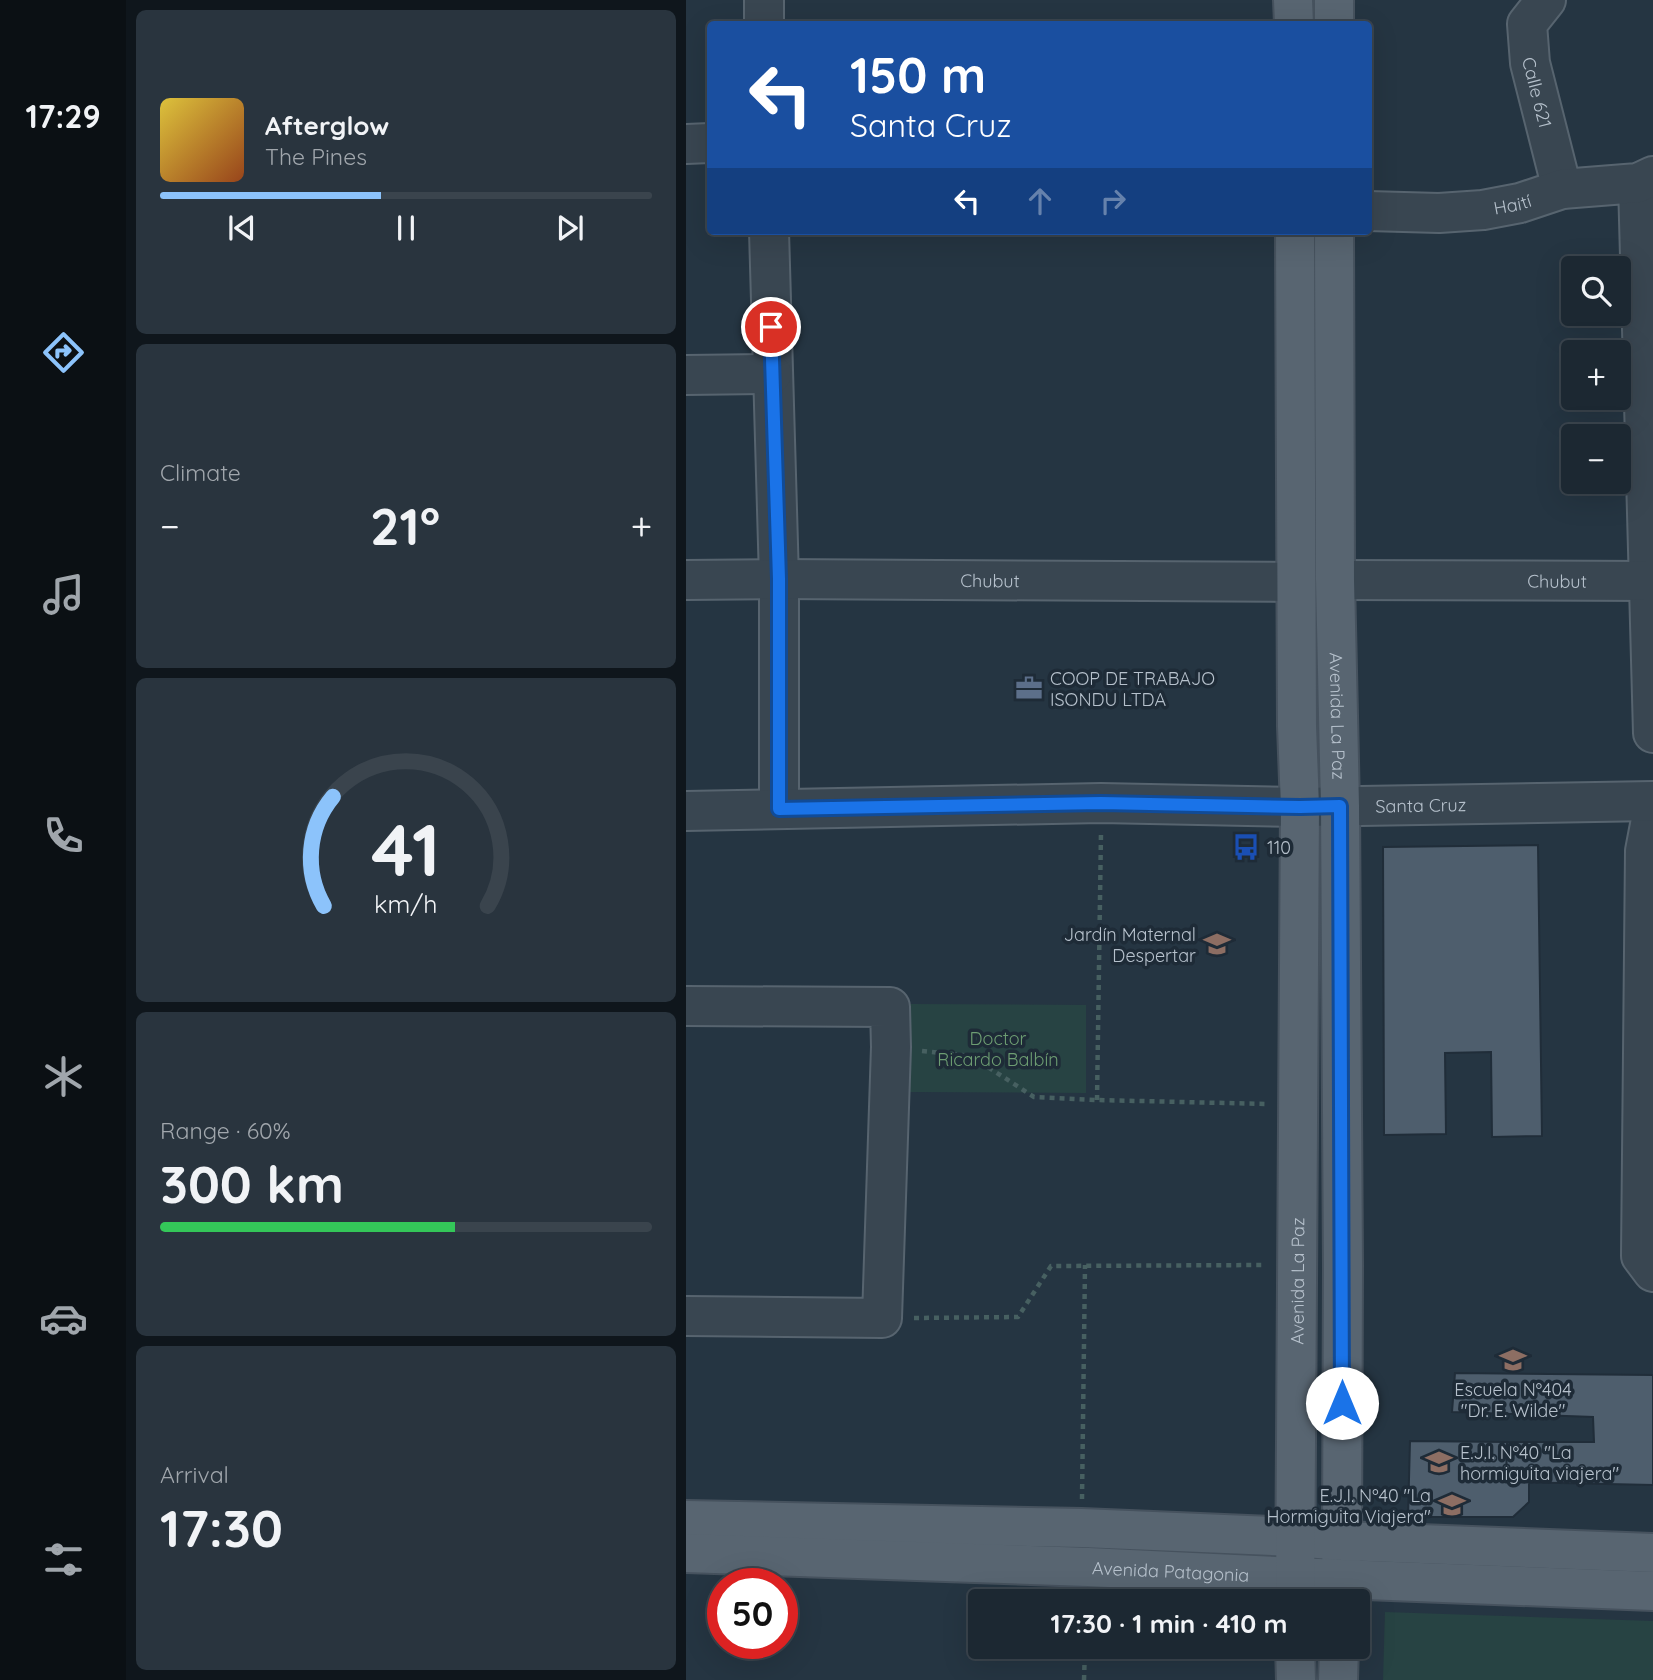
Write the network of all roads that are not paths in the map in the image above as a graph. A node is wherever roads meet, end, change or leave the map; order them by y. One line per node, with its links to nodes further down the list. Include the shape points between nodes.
1 (764, 0): 5 (street)
2 (1293, 0): 6 (main road)
3 (1334, 0): 7 (main road)
4 (1546, 0): 11 (street, Calle 621, via 1527,24 1530,63)
5 (764, 21)
6 (1294, 21)
7 (1334, 21)
8 (707, 143): 9 (street)
9 (686, 144)
10 (1645, 179): 11 (street, Haití); 21 (street)
11 (1562, 189): 12 (street, Haití, via 1483,210)
12 (1372, 211)
13 (769, 235): 16 (street)
14 (1295, 235): 22 (main road, Avenida La Paz)
15 (1334, 235): 20 (main road, Avenida La Paz)
16 (772, 374): 17 (street); 18 (street)
17 (686, 375)
18 (779, 579): 19 (street, Chubut); 22 (street, Chubut); 28 (street)
19 (686, 580)
20 (1335, 580): 21 (street, Chubut); 25 (main road, Avenida La Paz)
21 (1651, 581): 23 (street)
22 (1296, 582): 26 (main road, Avenida La Paz)
23 (1653, 733)
24 (1653, 801): 25 (street, Santa Cruz)
25 (1340, 806): 26 (street, Santa Cruz); 35 (main road, Avenida La Paz)
26 (1300, 807): 28 (street, Santa Cruz, via 1101,803); 34 (main road, Avenida La Paz)
27 (1653, 808): 31 (street, via 1645,851)
28 (779, 809): 29 (street, Santa Cruz)
29 (686, 811)
30 (686, 1006): 32 (street, via 890,1007 891,1048 882,1318)
31 (1647, 1264)
32 (686, 1316)
33 (686, 1520): 34 (main road)
34 (1295, 1537): 35 (main road); 38 (main road, Avenida La Paz)
35 (1342, 1541): 37 (main road); 39 (main road, Avenida La Paz)
36 (686, 1553): 38 (main road, Avenida Patagonia)
37 (1653, 1553)
38 (1295, 1589)
39 (1340, 1589)
40 (1370, 1590): 41 (main road, Avenida Patagonia)
41 (1653, 1591)
42 (1295, 1659): 44 (main road)
43 (1339, 1659): 45 (main road)
44 (1296, 1680)
45 (1338, 1680)

